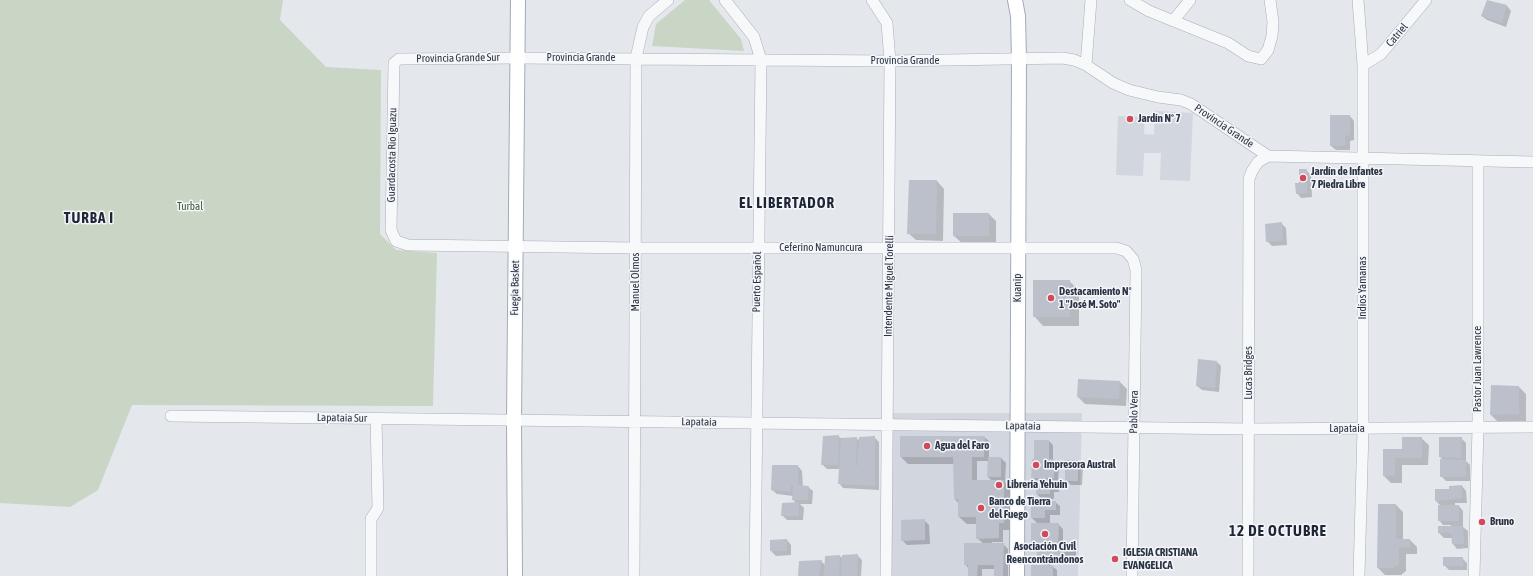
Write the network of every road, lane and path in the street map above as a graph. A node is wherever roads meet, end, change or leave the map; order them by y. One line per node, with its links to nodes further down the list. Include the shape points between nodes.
1 (518, 0): 13 (main road, Fuegia Basket)
2 (668, 0): 14 (street, Manuel Olmos, via 649,16 642,28)
3 (725, 0): 16 (street, Puerto Español, via 754,37)
4 (872, 0): 18 (street, Intendente Miguel Torelli, via 888,23)
5 (1015, 0): 17 (main road, Kuanip)
6 (1091, 0): 19 (street)
7 (1130, 0): 12 (street)
8 (1190, 0): 12 (street)
9 (1270, 0): 12 (street, via 1272,36 1268,50 1261,59 1248,56 1228,43)
10 (1358, 0): 20 (street, Indios Yamanas)
11 (1426, 0): 20 (street, Catriel, via 1381,54)
12 (1173, 21)
13 (517, 58): 14 (street, Provincia Grande); 15 (street, Provincia Grande Sur); 27 (main road, Fuegia Basket)
14 (636, 58): 16 (street, Provincia Grande); 29 (street, Manuel Olmos)
15 (399, 59): 26 (street, Guardacosta Rio Iguazu, via 394,63 391,230 396,241)
16 (761, 60): 18 (street, Provincia Grande); 30 (street, Puerto Español)
17 (1019, 60): 18 (street, Provincia Grande); 19 (street, Provincia Grande, via 1063,58); 31 (main road, Kuanip)
18 (890, 61): 28 (street, Intendente Miguel Torelli)
19 (1086, 65): 21 (street, Provincia Grande, via 1129,90 1191,104)
20 (1363, 65): 22 (street, Indios Yamanas)
21 (1268, 156): 22 (street); 25 (street, Provincia Grande, via 1258,162)
22 (1363, 158): 23 (street); 44 (street, Indios Yamanas)
23 (1478, 161): 24 (street); 42 (street, Pastor Juan Lawrence)
24 (1533, 162)
25 (1252, 171): 43 (street, Lucas Bridges, via 1249,180)
26 (408, 245): 27 (street, Ceferino Namuncura)
27 (516, 246): 29 (street, Ceferino Namuncura); 35 (main road, Fuegia Basket)
28 (890, 247): 30 (street, Ceferino Namuncura); 31 (street, Ceferino Namuncura); 38 (street, Intendente Miguel Torelli)
29 (636, 248): 30 (street, Ceferino Namuncura); 36 (street, Manuel Olmos)
30 (757, 248): 37 (street, Puerto Español)
31 (1018, 248): 32 (street, Ceferino Namuncura, via 1116,248); 39 (main road, Kuanip)
32 (1126, 251): 41 (street, Pablo Vera, via 1133,259 1136,270)
33 (171, 416): 34 (street, Lapataia Sur)
34 (376, 418): 35 (street, Lapataia Sur); 45 (street, via 378,508 371,519)
35 (514, 420): 36 (street, Lapataia); 46 (main road, Fuegia Basket)
36 (636, 421): 37 (street, Lapataia); 47 (street, Manuel Olmos)
37 (756, 423): 38 (street, Lapataia); 48 (street, Puerto Español)
38 (887, 425): 39 (street, Lapataia); 49 (street, Intendente Miguel Torelli)
39 (1018, 426): 41 (street, Lapataia); 50 (main road, Kuanip)
40 (1533, 427): 42 (street, Lapataia)
41 (1133, 428): 43 (street, Lapataia); 51 (street, Pablo Vera)
42 (1478, 428): 44 (street, Lapataia); 54 (street, Pastor Juan Lawrence)
43 (1249, 429): 44 (street, Lapataia); 52 (street, Lucas Bridges)
44 (1363, 429): 53 (street, Indios Yamanas)
45 (370, 576)
46 (515, 576)
47 (634, 576)
48 (755, 576)
49 (886, 576)
50 (1017, 576)
51 (1132, 576)
52 (1248, 576)
53 (1360, 576)
54 (1474, 576)

